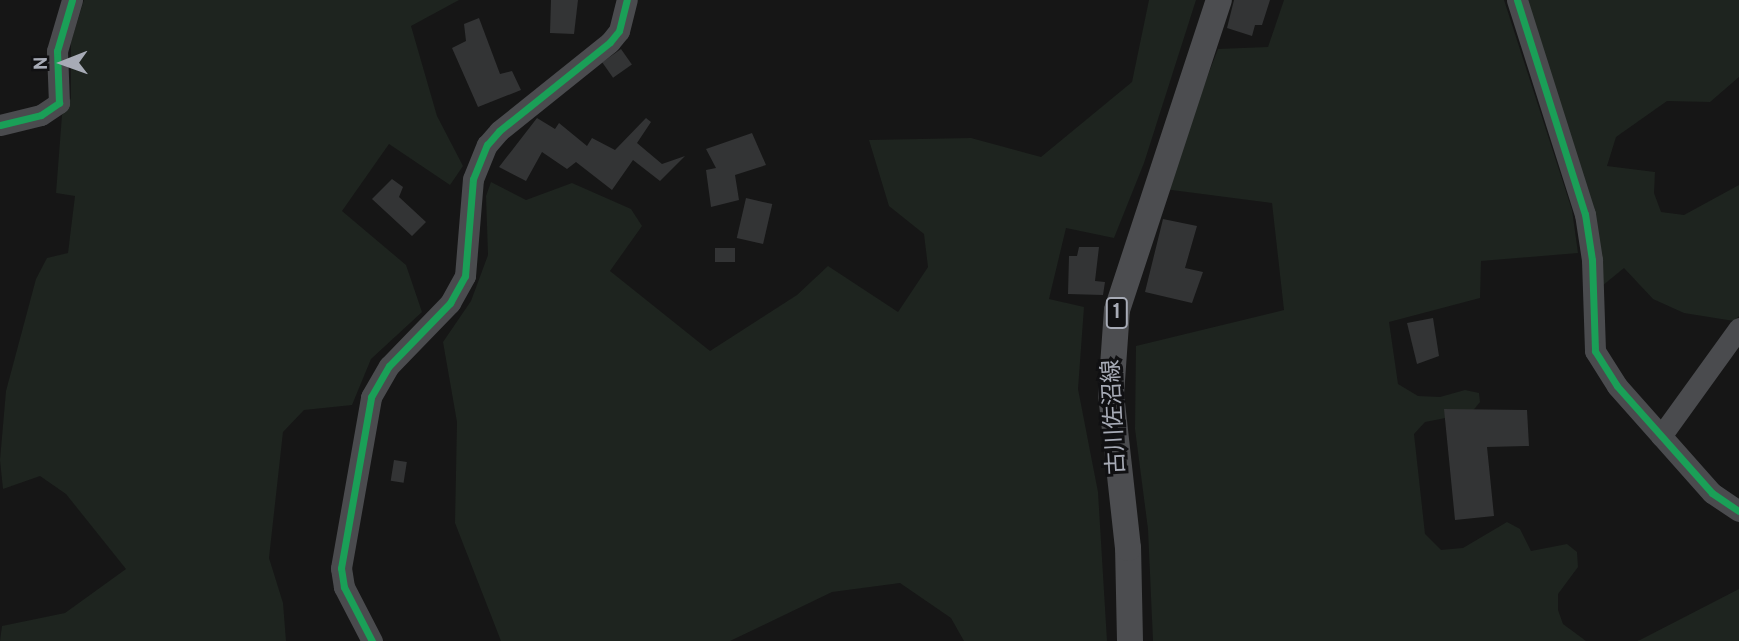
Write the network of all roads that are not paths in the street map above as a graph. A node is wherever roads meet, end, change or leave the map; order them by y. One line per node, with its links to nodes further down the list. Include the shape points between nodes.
1 (72, 0): 5 (street, via 57,51 59,103 41,115)
2 (627, 0): 9 (street, via 619,31 610,42 487,145 473,179 465,276 450,303 389,366 371,397 341,568 344,587)
3 (1219, 0): 10 (main road, 古川佐沼線 / 1, via 1117,310 1111,395 1128,548)
4 (1517, 0): 7 (street, via 1585,214 1592,260 1595,351 1617,386)
5 (0, 125)
6 (1739, 328): 7 (street)
7 (1661, 436): 8 (street, via 1712,493)
8 (1739, 511)
9 (372, 641)
10 (1130, 641)

